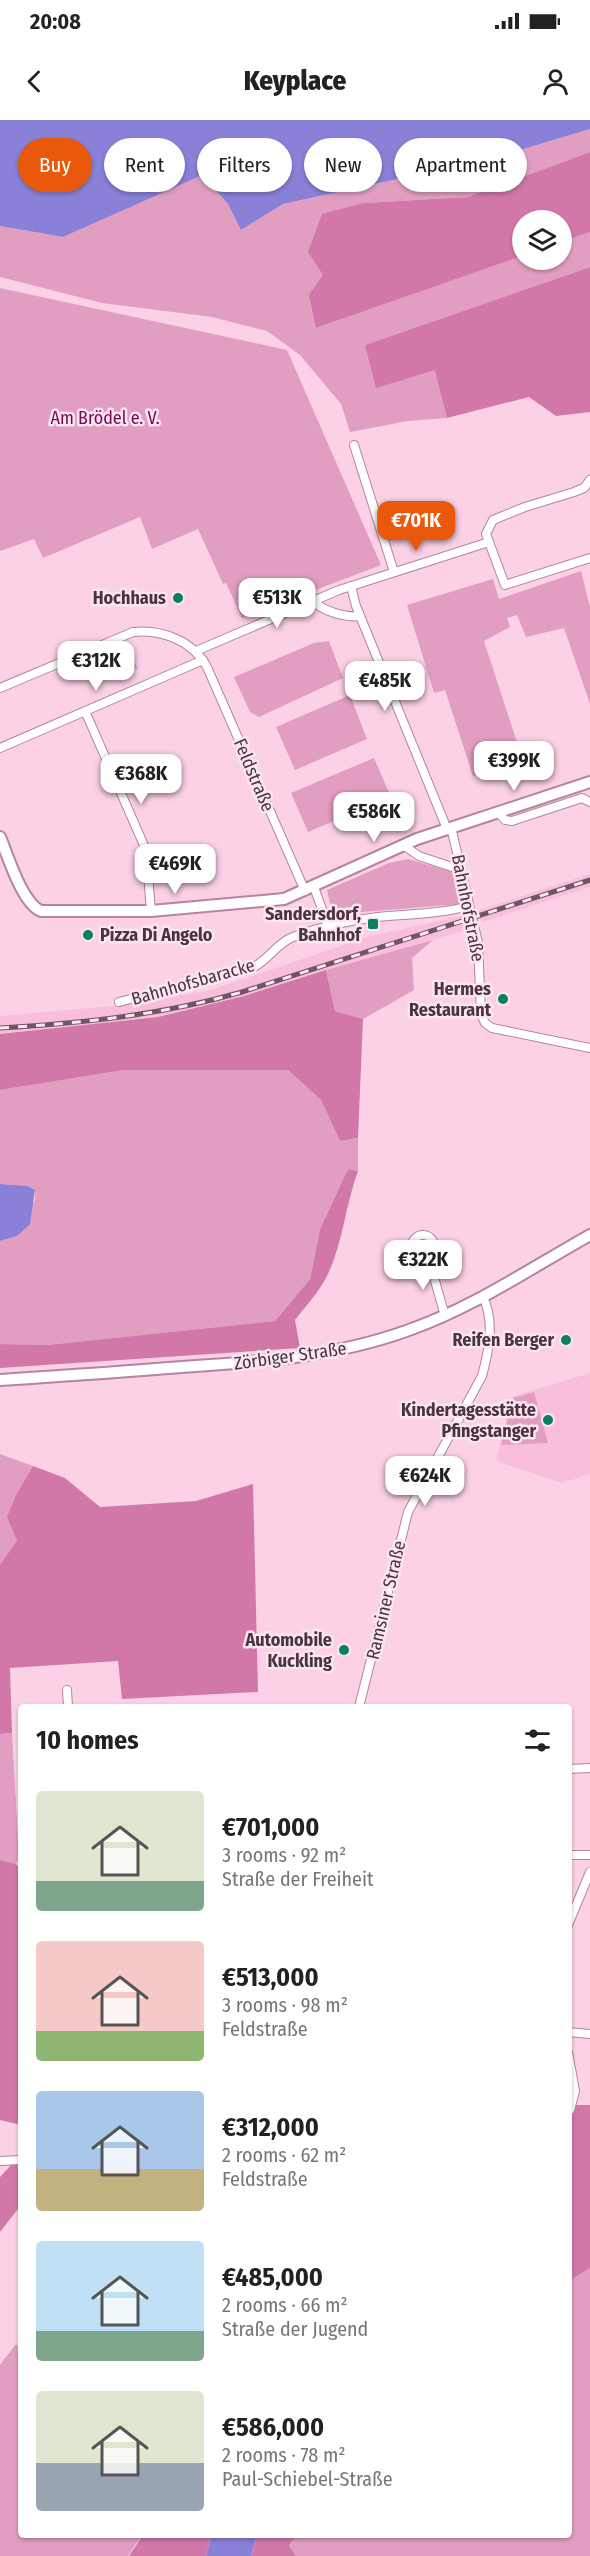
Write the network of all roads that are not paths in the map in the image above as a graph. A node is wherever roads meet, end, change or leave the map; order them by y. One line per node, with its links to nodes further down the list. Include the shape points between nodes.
1 (354, 445): 5 (street)
2 (590, 480): 3 (street, via 584,488 493,520 486,534)
3 (489, 542): 4 (street, via 505,585); 5 (street)
4 (590, 558)
5 (394, 572): 6 (street)
6 (351, 586): 7 (street); 8 (street, Bahnhofstraße)
7 (313, 600): 8 (street, via 326,609); 9 (street)
8 (360, 616): 18 (street, Bahnhofstraße)
9 (196, 651): 10 (street, Feldstraße); 11 (street, via 164,634 133,632)
10 (203, 660): 12 (street); 22 (street, Feldstraße)
11 (0, 688)
12 (85, 711): 13 (street); 24 (street, via 146,850)
13 (0, 748)
14 (586, 784): 15 (street); 17 (street)
15 (582, 798): 16 (street); 17 (street, via 512,821)
16 (590, 802)
17 (498, 812): 18 (street)
18 (449, 828): 20 (street); 21 (street, Bahnhofstraße)
19 (0, 837): 24 (street, via 34,908 50,912)
20 (403, 845): 21 (street); 22 (street)
21 (461, 870): 23 (street, Bahnhofstraße)
22 (309, 889): 24 (street, via 271,902); 25 (street)
23 (469, 906): 25 (street, Bahnhofsbaracke, via 361,919); 27 (street, Bahnhofstraße, via 485,1023 492,1028)
24 (151, 911)
25 (328, 927): 26 (street, Bahnhofsbaracke, via 283,942 254,968)
26 (119, 1002)
27 (590, 1048)
28 (590, 1235): 30 (street, Zörbiger Straße)
29 (428, 1256): 31 (street)
30 (483, 1297): 31 (street, Zörbiger Straße); 35 (street, Ramsiner Straße, via 490,1321 482,1376 408,1512)
31 (445, 1316): 32 (street, Zörbiger Straße, via 388,1338 313,1356)
32 (0, 1380)
33 (67, 1690): 34 (street)
34 (68, 1704)
35 (360, 1704)
36 (590, 1768): 37 (street)
37 (572, 1769)
38 (572, 1855): 39 (street)
39 (590, 1855)
40 (590, 1872): 41 (street)
41 (572, 1915)
42 (572, 2032): 43 (street)
43 (590, 2034)
44 (572, 2074): 45 (street)
45 (572, 2102)
46 (18, 2160): 47 (street)
47 (0, 2161)

